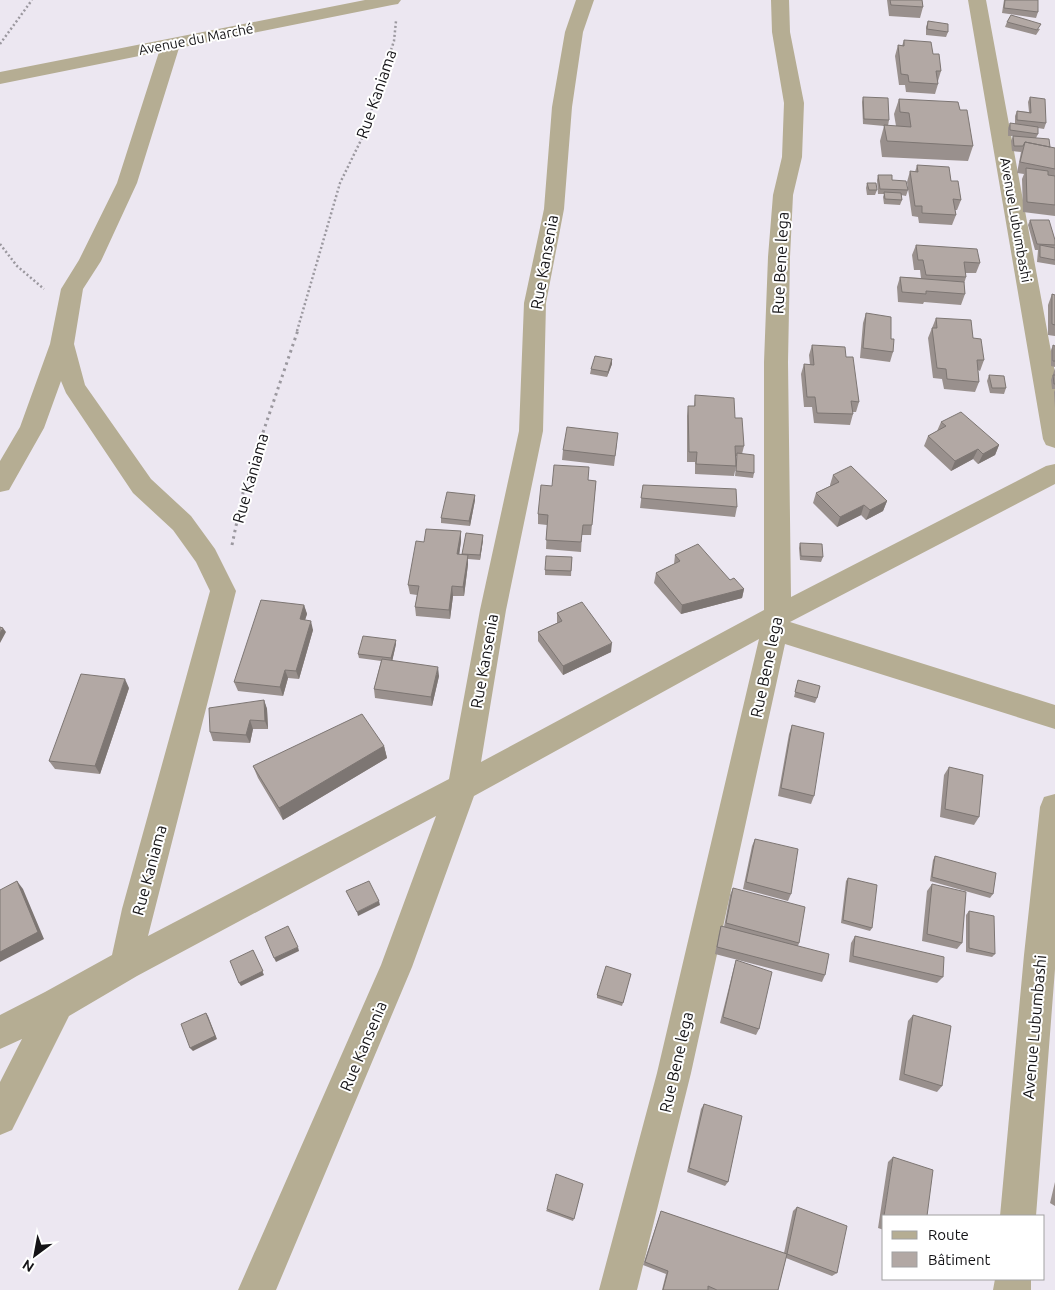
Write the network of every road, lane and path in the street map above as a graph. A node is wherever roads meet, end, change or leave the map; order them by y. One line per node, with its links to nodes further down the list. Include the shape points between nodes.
1 (32, 0): 6 (path)
2 (585, 0): 18 (street, Rue Kansenia, via 574,32 563,98 554,209 535,303 531,431)
3 (780, 0): 16 (street, Rue Bene lega, via 779,13 794,103 792,157 783,195 778,257)
4 (978, 0): 12 (street, Avenue Lubumbashi)
5 (394, 8): 7 (street, Avenue du Marché); 15 (path, Rue Kaniama, via 394,41 363,136 340,183 297,332 244,488)
6 (0, 44)
7 (170, 44): 8 (street, Avenue du Marché); 11 (street, via 128,183 90,261 72,289)
8 (0, 78)
9 (0, 244): 10 (path, via 17,266)
10 (48, 292)
11 (62, 344): 14 (street, via 32,428); 15 (street, via 74,387 142,486 182,524 206,556)
12 (1055, 439)
13 (1055, 473): 16 (street)
14 (0, 483)
15 (223, 591): 21 (street, Rue Kaniama)
16 (777, 623): 17 (street); 18 (street); 27 (street, Rue Bene lega, via 674,1073)
17 (1055, 717)
18 (462, 787): 21 (street); 26 (street, Rue Kansenia, via 396,967)
19 (1055, 807): 20 (street, Avenue Lubumbashi)
20 (1048, 958): 25 (street, Avenue Lubumbashi)
21 (126, 965): 22 (street)
22 (57, 1004): 23 (street); 24 (street)
23 (0, 1032)
24 (0, 1118)
25 (1018, 1215)
26 (257, 1290)
27 (618, 1290)

